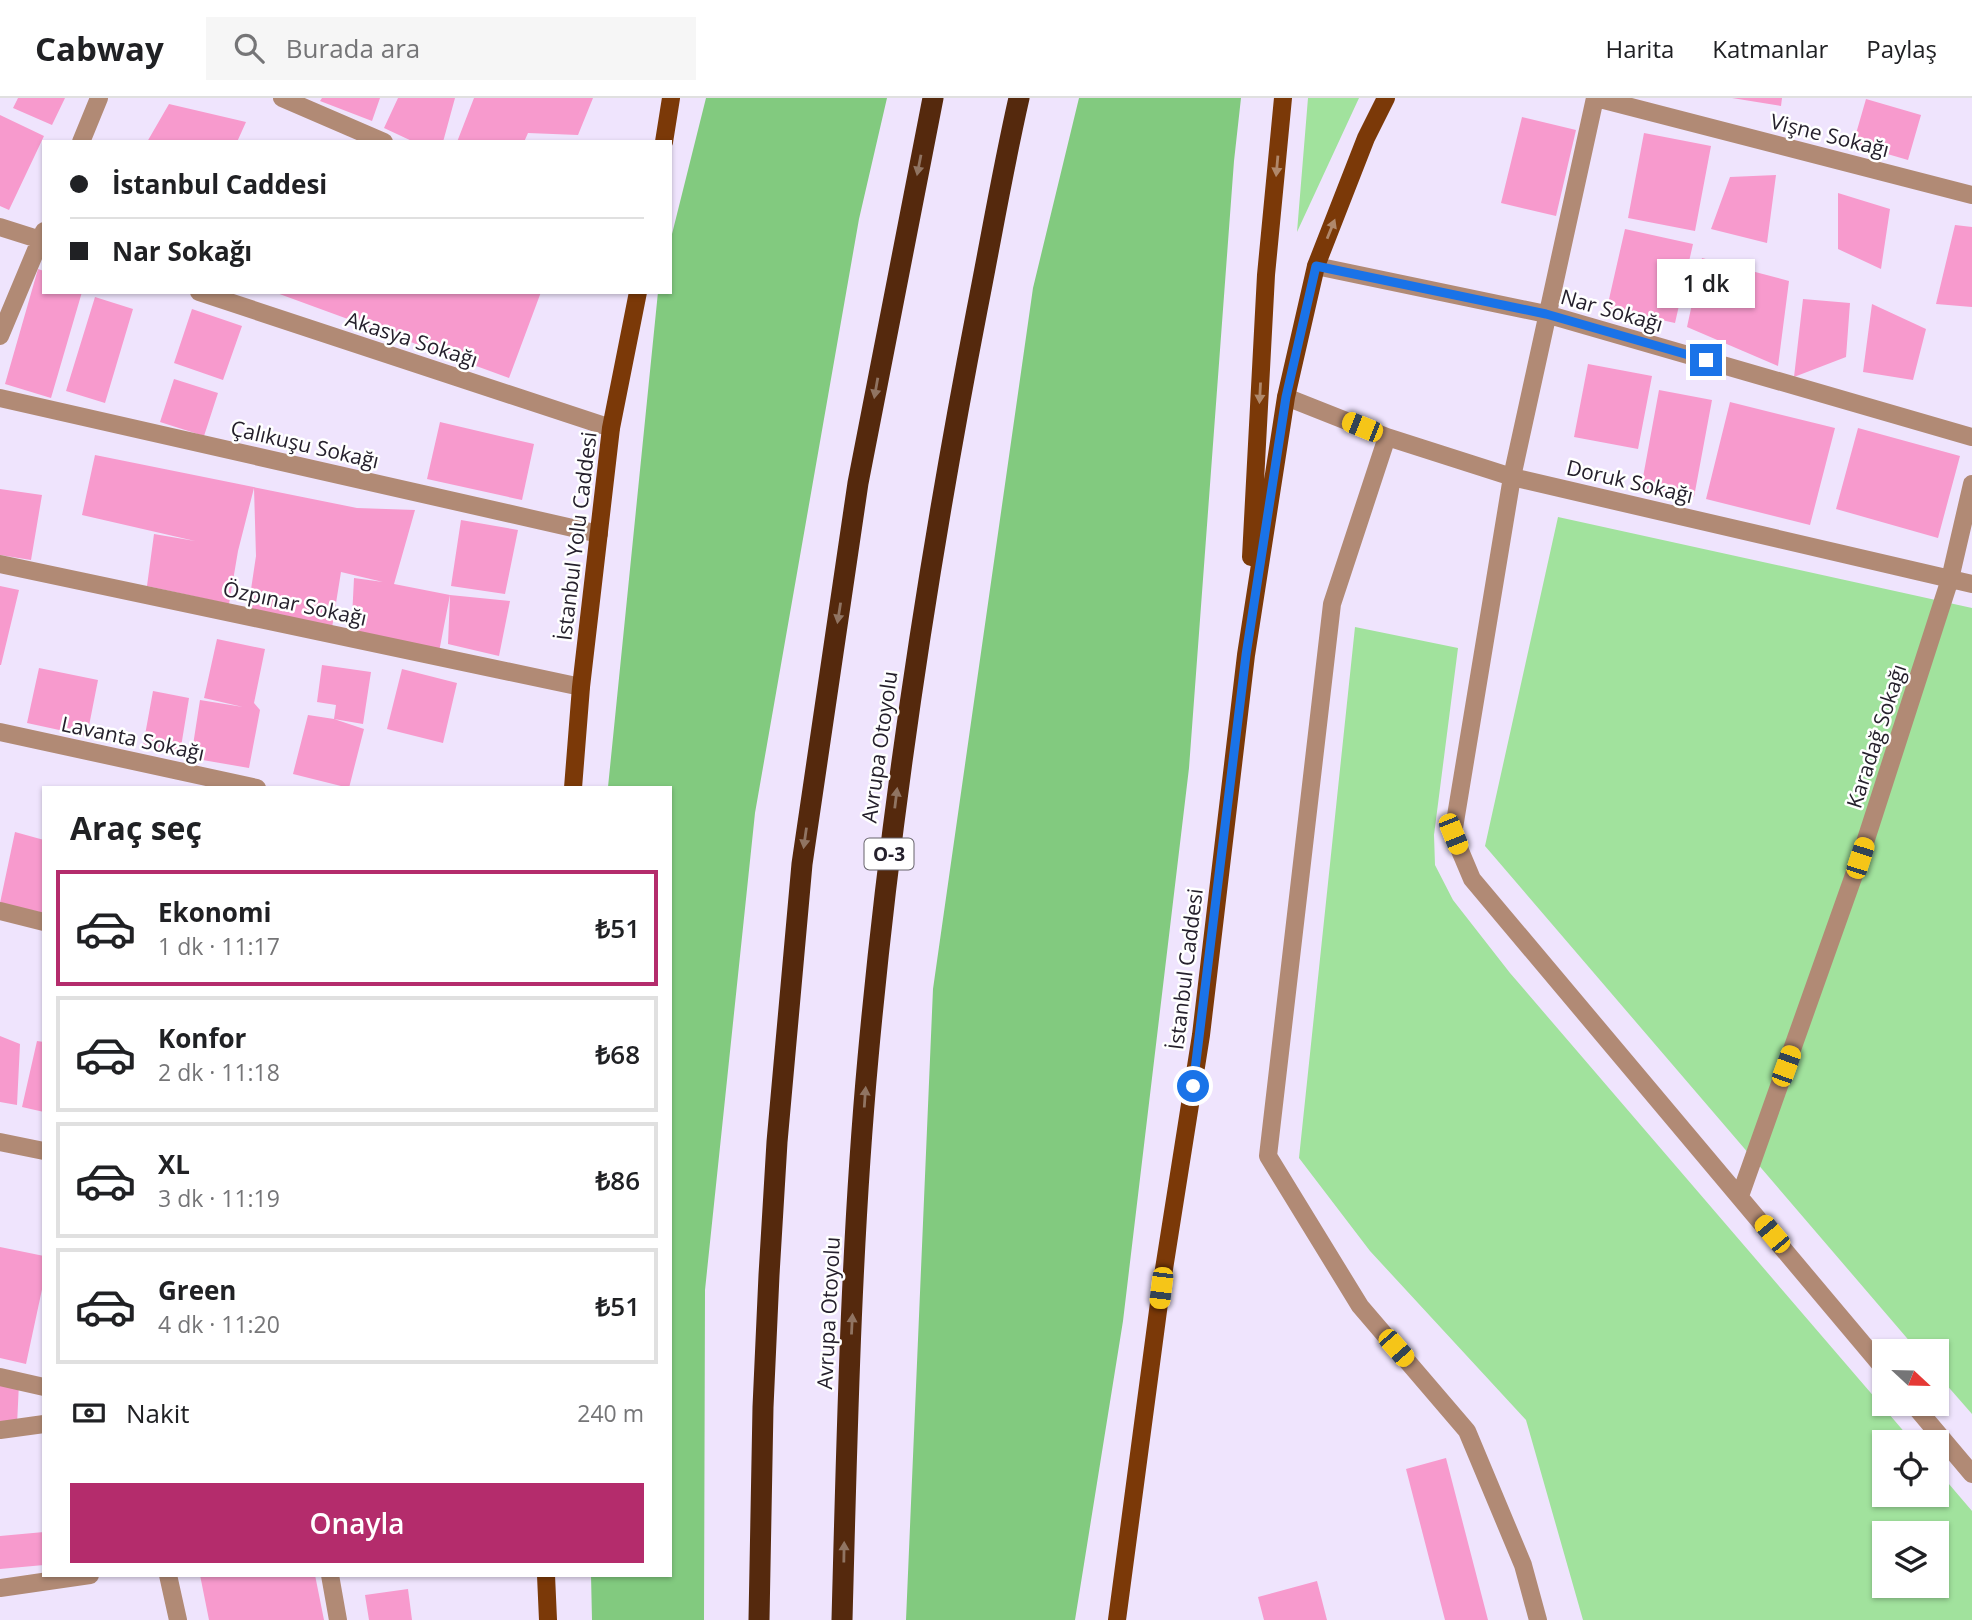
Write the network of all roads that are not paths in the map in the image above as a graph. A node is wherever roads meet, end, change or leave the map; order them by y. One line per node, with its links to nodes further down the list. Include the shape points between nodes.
1 (99, 98): 9 (street)
2 (282, 98): 10 (street)
3 (671, 98): 11 (main road)
4 (933, 98): 57 (highway, one-way to 57, via 858,483 802,864 769,1275)
5 (1019, 98): 58 (highway, Avrupa Otoyolu / O-3, one-way to 5, via 857,1217 891,840 933,551)
6 (1283, 98): 32 (main road, one-way to 32, via 1266,275)
7 (1386, 98): 16 (main road, one-way to 7)
8 (1596, 98): 12 (street, Vişne Sokağı); 19 (street)
9 (82, 140)
10 (379, 140)
11 (664, 140)
12 (1972, 195)
13 (0, 227): 14 (street)
14 (42, 238)
15 (42, 240): 20 (street)
16 (1316, 266): 19 (street, Nar Sokağı); 21 (main road)
17 (205, 294): 23 (street, Akasya Sokağı)
18 (638, 294): 23 (main road, İstanbul Yolu Caddesi)
19 (1546, 314): 25 (street, Nar Sokağı); 26 (street)
20 (0, 335)
21 (1286, 397): 24 (street, Doruk Sokağı); 32 (main road)
22 (0, 398): 28 (street, Çalıkuşu Sokağı)
23 (611, 428): 28 (main road, İstanbul Yolu Caddesi)
24 (1387, 437): 26 (street, Doruk Sokağı); 60 (street, via 1332,604 1268,1156 1360,1306 1467,1431 1523,1565)
25 (1972, 437)
26 (1512, 477): 30 (street, Doruk Sokağı); 41 (street, via 1453,834 1472,879)
27 (1972, 484): 30 (street, Karadağ Sokağı)
28 (599, 534): 33 (main road, İstanbul Yolu Caddesi)
29 (0, 564): 33 (street, Özpınar Sokağı)
30 (1950, 579): 31 (street, Doruk Sokağı); 41 (street, Karadağ Sokağı, via 1860,858)
31 (1972, 583)
32 (1246, 655): 59 (main road, İstanbul Caddesi, via 1200,1035)
33 (581, 687): 36 (main road, İstanbul Yolu Caddesi)
34 (0, 732): 35 (street, Lavanta Sokağı)
35 (248, 786)
36 (573, 786)
37 (0, 911): 38 (street)
38 (42, 922)
39 (0, 1142): 40 (street)
40 (42, 1151)
41 (1740, 1196): 42 (street)
42 (1872, 1354)
43 (0, 1377): 44 (street)
44 (42, 1387)
45 (1923, 1416): 48 (street)
46 (42, 1424): 47 (street)
47 (0, 1430)
48 (1972, 1474)
49 (76, 1577): 53 (street)
50 (168, 1577): 54 (street)
51 (330, 1577): 55 (street)
52 (546, 1577): 56 (main road)
53 (0, 1588)
54 (178, 1620)
55 (338, 1620)
56 (548, 1620)
57 (759, 1620)
58 (842, 1620)
59 (1117, 1620)
60 (1538, 1620)

